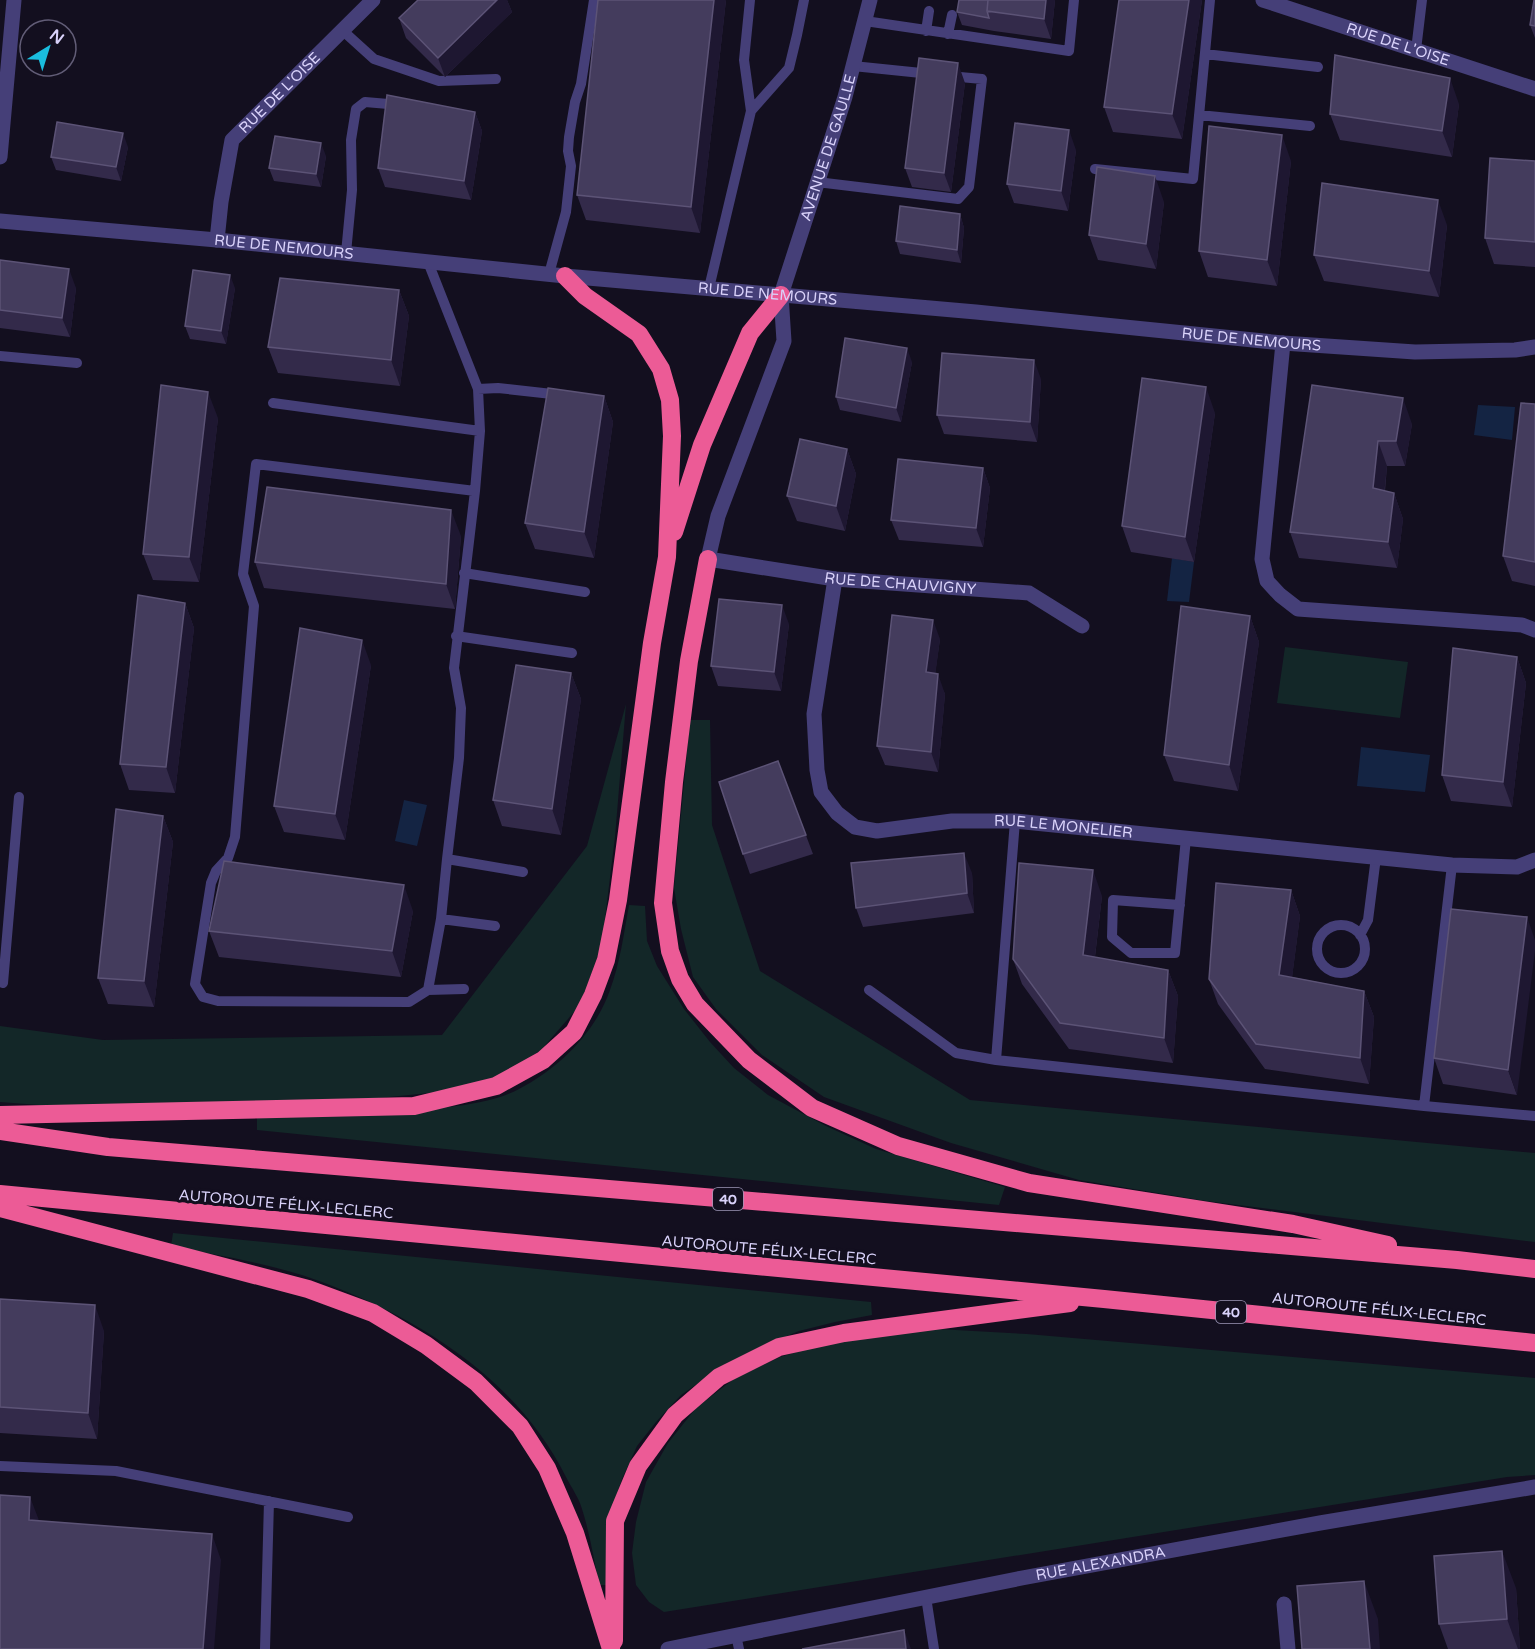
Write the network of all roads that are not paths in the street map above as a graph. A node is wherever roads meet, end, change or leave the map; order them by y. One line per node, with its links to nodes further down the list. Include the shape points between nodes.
1 (14, 0): 27 (street)
2 (594, 0): 34 (lane, via 569,137 571,166)
3 (750, 0): 24 (lane, via 744,60)
4 (804, 0): 24 (lane, via 789,68)
5 (870, 0): 13 (street, AVENUE DE GAULLE)
6 (1074, 0): 16 (lane, via 1069,51)
7 (1210, 0): 18 (lane)
8 (1263, 0): 17 (street, RUE DE L'OISE)
9 (1422, 0): 17 (lane)
10 (366, 2): 14 (street, RUE DE L'OISE)
11 (928, 11): 15 (lane)
12 (952, 15): 16 (lane)
13 (865, 21): 15 (lane); 19 (street, AVENUE DE GAULLE)
14 (342, 30): 21 (lane, via 375,58 440,81); 31 (street, RUE DE L'OISE, via 232,140)
15 (926, 31): 16 (lane)
16 (948, 34)
17 (1416, 50): 22 (street, RUE DE L'OISE)
18 (1205, 54): 20 (lane); 25 (lane)
19 (853, 66): 29 (street, AVENUE DE GAULLE); 29 (lane, via 982,79 969,187 958,199)
20 (1318, 67)
21 (496, 79)
22 (1535, 89)
23 (409, 106): 32 (lane, via 365,102 356,109)
24 (751, 111): 35 (lane)
25 (1199, 115): 26 (lane); 28 (lane, via 1193,179)
26 (1310, 126)
27 (0, 157)
28 (1095, 169)
29 (817, 182): 36 (street, AVENUE DE GAULLE)
30 (0, 221): 31 (street, RUE DE NEMOURS)
31 (217, 240): 32 (street, RUE DE NEMOURS)
32 (346, 253): 33 (street, RUE DE NEMOURS)
33 (428, 262): 34 (street, RUE DE NEMOURS); 41 (lane)
34 (557, 275): 35 (street, RUE DE NEMOURS); 46 (highway, via 639,334 661,369 670,400 672,436)
35 (709, 288): 36 (street, RUE DE NEMOURS)
36 (781, 295): 37 (street, RUE DE NEMOURS); 46 (highway, via 750,333 702,445); 47 (street, via 784,341 718,516)
37 (1283, 343): 38 (street, RUE DE NEMOURS, via 1415,352); 52 (street, via 1262,559 1267,580 1280,595 1298,609 1522,625)
38 (1535, 347)
39 (0, 356): 40 (lane)
40 (77, 363)
41 (478, 389): 42 (lane); 44 (lane)
42 (572, 397)
43 (273, 403): 44 (lane)
44 (480, 430): 45 (lane)
45 (475, 491): 48 (lane); 69 (lane, via 256,464 243,574 254,606 235,837 228,858 211,883 195,984 202,997 218,1001 410,1002)
46 (667, 557): 73 (highway, via 606,960 574,1032 543,1060 496,1086 414,1106)
47 (708, 559): 49 (street, RUE DE CHAUVIGNY); 78 (highway, via 689,661 663,903 670,951 680,979 695,1004 749,1060 812,1108 898,1146 1018,1180 1293,1224)
48 (464, 573): 50 (lane); 53 (lane)
49 (835, 579): 51 (street, RUE DE CHAUVIGNY, via 1029,593); 56 (street, RUE LE MONELIER, via 814,714 821,792 837,813 855,827 877,831 952,821)
50 (585, 592)
51 (1082, 626)
52 (1535, 630)
53 (456, 636): 54 (lane); 59 (lane, via 454,668 461,708 459,758)
54 (572, 653)
55 (19, 797): 67 (lane, via 3,983)
56 (1015, 821): 57 (street, RUE LE MONELIER); 71 (lane)
57 (1186, 838): 58 (street, RUE LE MONELIER); 63 (lane)
58 (1376, 858): 61 (street, RUE LE MONELIER); 66 (lane, via 1368,920)
59 (447, 859): 62 (lane); 64 (lane)
60 (1535, 860): 61 (street, RUE LE MONELIER, via 1517,867)
61 (1452, 865): 72 (lane)
62 (523, 872)
63 (1180, 905): 63 (lane, via 1175,953 1131,952 1112,937 1113,900)
64 (441, 919): 65 (lane); 69 (lane)
65 (495, 926)
66 (1360, 935): 66 (lane, via 1340,925 1325,931 1317,952 1324,966 1346,973 1359,965 1365,950)
67 (0, 982)
68 (464, 989): 69 (lane)
69 (428, 990)
70 (869, 990): 71 (lane, via 956,1053)
71 (996, 1060): 72 (lane)
72 (1424, 1106): 74 (lane)
73 (0, 1115)
74 (1535, 1116)
75 (0, 1131): 78 (highway, 40, via 120,1148)
76 (0, 1194): 80 (highway, AUTOROUTE FÉLIX-LECLERC / 40)
77 (0, 1208): 90 (highway, via 308,1289 373,1313 426,1345 476,1382 520,1426 547,1468 575,1533)
78 (1457, 1260): 79 (highway, 40)
79 (1535, 1269)
80 (1104, 1299): 81 (highway, AUTOROUTE FÉLIX-LECLERC / 40); 90 (highway, via 844,1333 779,1347 719,1377 675,1415 638,1466 615,1521)
81 (1535, 1343)
82 (0, 1466): 84 (lane, via 116,1471)
83 (1535, 1487): 86 (street, RUE ALEXANDRA)
84 (269, 1501): 85 (lane); 89 (lane)
85 (348, 1517)
86 (926, 1597): 88 (street, RUE ALEXANDRA); 92 (lane)
87 (1284, 1604): 93 (street)
88 (738, 1642): 91 (street, RUE ALEXANDRA)
89 (265, 1649)
90 (612, 1649)
91 (668, 1649)
92 (934, 1649)
93 (1288, 1649)

